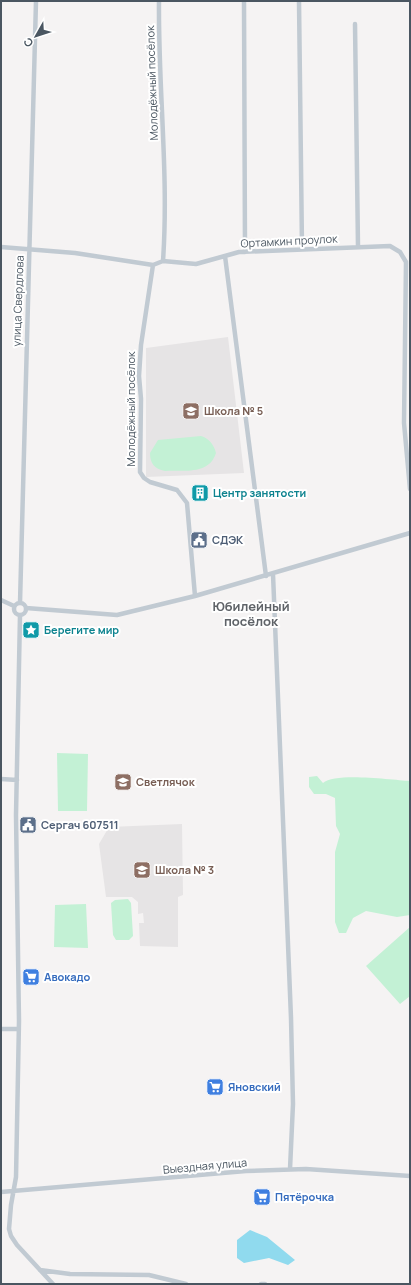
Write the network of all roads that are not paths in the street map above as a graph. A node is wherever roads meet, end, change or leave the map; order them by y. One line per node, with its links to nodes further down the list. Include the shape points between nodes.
1 (36, 1): 9 (street, улица Свердлова)
2 (159, 1): 12 (street, Молодёжный посёлок, via 165,209)
3 (244, 1): 10 (street)
4 (299, 1): 8 (street)
5 (355, 24): 7 (street)
6 (1, 247): 9 (street)
7 (358, 247): 8 (street, Ортамкин проулок); 14 (street, Ортамкин проулок, via 390,246 400,252 406,262 404,422)
8 (302, 248): 10 (street, Ортамкин проулок)
9 (28, 249): 13 (street); 20 (street, улица Свердлова)
10 (245, 252): 11 (street, Ортамкин проулок)
11 (225, 256): 12 (street, Ортамкин проулок, via 196,264); 17 (street)
12 (163, 261): 13 (street, Ортамкин проулок)
13 (153, 265): 18 (street, Молодёжный посёлок, via 139,376 140,472 150,482 177,490 187,503)
14 (410, 489)
15 (410, 533): 16 (street)
16 (273, 574): 17 (street); 28 (street, via 291,1018 293,1104)
17 (266, 576): 18 (street)
18 (195, 596): 22 (street, via 117,615)
19 (1, 600): 21 (street)
20 (20, 602): 21 (street); 22 (street)
21 (14, 606): 23 (street, via 14,610)
22 (26, 608): 23 (street)
23 (20, 615): 25 (street)
24 (1, 779): 25 (street)
25 (17, 780): 27 (street)
26 (1, 1029): 27 (street)
27 (19, 1030): 30 (street)
28 (290, 1169): 29 (street, Выездная улица); 30 (street, Выездная улица)
29 (410, 1176)
30 (15, 1191): 31 (street, Выездная улица); 32 (street, via 9,1218 11,1236)
31 (1, 1192)
32 (40, 1270): 33 (street); 34 (street, via 70,1274 149,1275)
33 (53, 1284)
34 (186, 1284)
35 (261, 1284): 36 (street)
36 (265, 1284)

